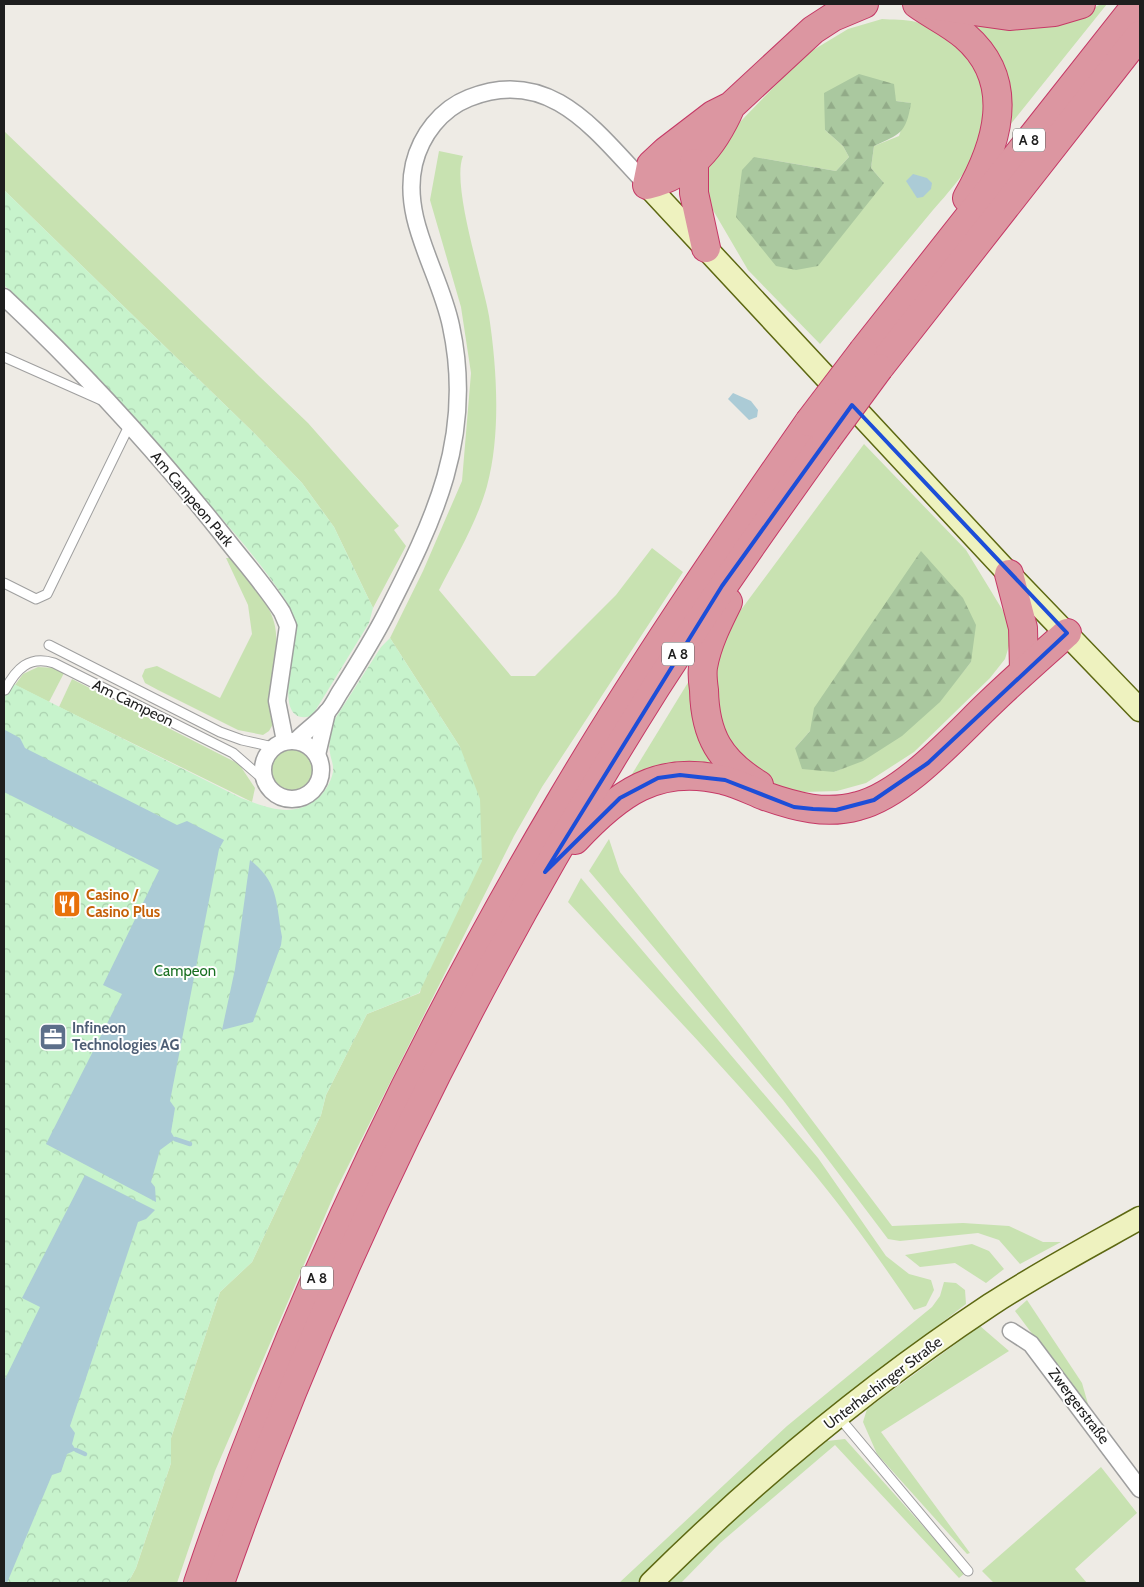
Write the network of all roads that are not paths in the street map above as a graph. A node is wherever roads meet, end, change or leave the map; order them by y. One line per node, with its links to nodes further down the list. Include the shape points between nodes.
1 (864, 4): 6 (highway, via 813,30)
2 (916, 4): 3 (highway, via 944,5 995,16 1024,16); 10 (highway, via 956,29 982,54 992,76 998,111 995,137 985,165)
3 (1081, 4)
4 (1137, 4): 10 (highway, A 8)
5 (1140, 35): 13 (highway, A 8)
6 (731, 106): 7 (highway, via 723,125); 8 (highway, via 712,115 651,165)
7 (694, 163): 8 (highway, via 676,176); 9 (highway, via 694,193)
8 (647, 185): 9 (main road); 26 (street, via 575,112 535,91 498,88 462,101 445,112 424,137 414,165 411,198 419,235 451,326 456,361 456,432 442,493 413,562 373,639)
9 (706, 248): 18 (main road)
10 (921, 277): 13 (highway, A 8)
11 (4, 297): 14 (street, Am Campeon Park)
12 (4, 357): 14 (lane)
13 (871, 360): 16 (highway, A 8, bridge)
14 (108, 403): 15 (street, Am Campeon Park)
15 (129, 426): 19 (lane, via 47,594 36,599); 24 (street, Am Campeon Park, via 193,498 282,612 288,626)
16 (818, 431): 17 (highway, A 8); 32 (highway, A 8, via 698,584)
17 (790, 490): 31 (highway, via 729,599 714,631 703,668 704,704 714,743 739,773); 32 (highway, A 8, via 722,586)
18 (1010, 574): 20 (main road); 22 (highway, via 1023,628)
19 (4, 583)
20 (1067, 633): 22 (highway); 25 (main road)
21 (49, 645): 28 (lane, Am Campeon, via 220,732 242,740)
22 (1024, 670): 31 (highway, via 928,763 888,792 858,806 836,810)
23 (5, 690): 30 (lane, Am Campeon, via 16,671 26,663 36,660 54,664 233,753)
24 (277, 701): 27 (street, via 293,724 301,727); 28 (street, Am Campeon Park)
25 (1140, 710)
26 (327, 712): 27 (street); 29 (street)
27 (311, 725): 28 (street)
28 (285, 743): 29 (street, via 308,746); 30 (street, via 266,756)
29 (317, 755): 30 (street, via 321,774 318,783 306,796 287,799 278,796)
30 (263, 778)
31 (794, 807): 32 (highway, via 725,780 680,775 658,778)
32 (571, 820): 33 (highway); 33 (highway, A 8)
33 (537, 863): 39 (highway, A 8, via 409,1080 330,1247 235,1476); 40 (highway, A 8, via 350,1255 254,1486)
34 (1140, 1218): 36 (main road, Unterhachinger Straße, via 1034,1277)
35 (1012, 1331): 37 (street, Zwergerstraße, via 1031,1344)
36 (838, 1415): 38 (lane); 41 (main road, Unterhachinger Straße, via 704,1531)
37 (1140, 1488)
38 (968, 1571)
39 (198, 1583)
40 (220, 1583)
41 (651, 1583)

